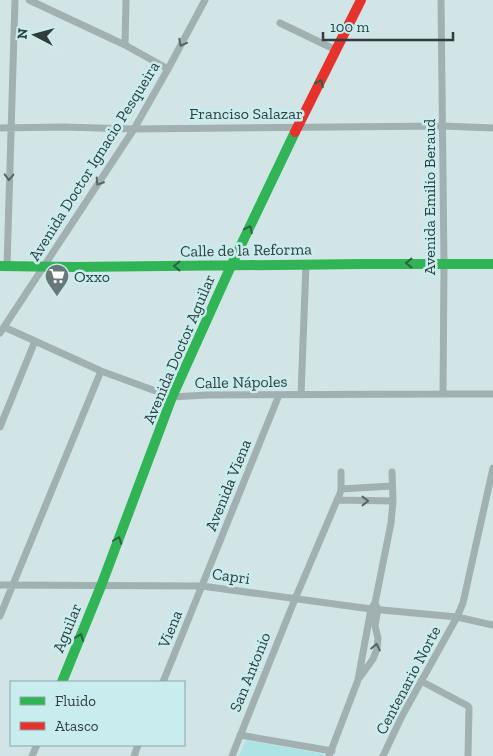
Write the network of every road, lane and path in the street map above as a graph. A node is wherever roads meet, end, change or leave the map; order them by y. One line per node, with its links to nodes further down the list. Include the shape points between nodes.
1 (15, 0): 14 (street)
2 (29, 0): 8 (street)
3 (126, 0): 8 (street)
4 (205, 0): 10 (street, Avenida Doctor Ignacio Pesqueira, one-way to 10)
5 (361, 0): 9 (street, Avenida Doctor Aguilar)
6 (441, 0): 11 (street, Avenida Emilio Beraud)
7 (280, 23): 9 (street)
8 (125, 45): 10 (street)
9 (336, 50): 12 (street, Avenida Doctor Aguilar, one-way to 9)
10 (168, 69): 15 (street, Avenida Doctor Ignacio Pesqueira)
11 (443, 126): 12 (street, Franciso Salazar); 16 (street, Franciso Salazar); 17 (street, Avenida Emilio Beraud)
12 (298, 127): 15 (street, Franciso Salazar); 21 (street, Avenida Doctor Aguilar, one-way to 12)
13 (0, 128): 14 (street, Franciso Salazar)
14 (10, 128): 15 (street, Franciso Salazar); 20 (street, one-way to 20)
15 (134, 128): 22 (street, Avenida Doctor Ignacio Pesqueira, one-way to 22)
16 (493, 128)
17 (444, 263): 18 (street, Calle de la Reforma, one-way to 18); 19 (street, Calle de la Reforma); 27 (street, Avenida Emilio Beraud)
18 (306, 264): 21 (street, Calle de la Reforma); 26 (street)
19 (493, 264)
20 (3, 266): 22 (street, Calle de la Reforma)
21 (231, 266): 22 (street, Calle de la Reforma, one-way to 22); 30 (street, Avenida Doctor Aguilar)
22 (43, 267): 23 (street, Avenida Doctor Ignacio Pesqueira)
23 (2, 330): 24 (street, Calle Nápoles)
24 (35, 342): 25 (street, Calle Nápoles); 31 (street)
25 (101, 371): 30 (street, Calle Nápoles); 42 (street)
26 (301, 394): 27 (street, Calle Nápoles); 29 (street, Calle Nápoles)
27 (442, 394): 28 (street, Calle Nápoles)
28 (493, 394)
29 (279, 395): 30 (street, Calle Nápoles); 44 (street, Avenida Viena)
30 (172, 397): 43 (street, Avenida Doctor Aguilar, one-way to 30)
31 (0, 427)
32 (493, 468): 39 (street, Centenario Norte)
33 (341, 472): 36 (street, San Antonio)
34 (392, 472): 35 (street)
35 (392, 486): 36 (street); 38 (street)
36 (341, 488): 37 (street, San Antonio)
37 (337, 500): 38 (street, one-way to 38); 45 (street, San Antonio)
38 (392, 501): 46 (street)
39 (484, 504): 40 (street); 48 (street, Centenario Norte)
40 (493, 506)
41 (0, 585): 42 (street, Capri)
42 (12, 585): 43 (street, Capri); 47 (street)
43 (101, 586): 44 (street, Capri); 51 (street, Aguilar, one-way to 43)
44 (202, 586): 45 (street, Capri); 52 (street, Viena)
45 (295, 599): 46 (street, Capri); 54 (street, San Antonio)
46 (375, 607): 48 (street, Capri); 50 (street); 50 (street, one-way to 46, via 377,649)
47 (0, 616)
48 (458, 617): 49 (street, Capri); 53 (street, Centenario Norte)
49 (493, 625)
50 (358, 680): 55 (street)
51 (62, 681)
52 (164, 681)
53 (421, 681): 56 (street, Centenario Norte); 58 (street, via 468,706)
54 (240, 735): 55 (street); 57 (street, San Antonio)
55 (331, 753)
56 (385, 754)
57 (232, 756)
58 (468, 756)

